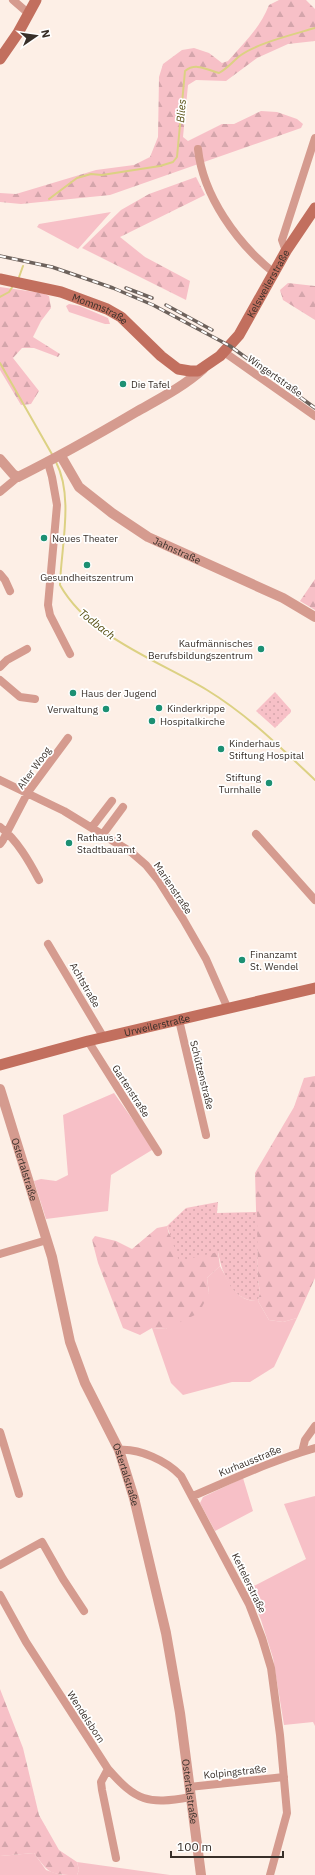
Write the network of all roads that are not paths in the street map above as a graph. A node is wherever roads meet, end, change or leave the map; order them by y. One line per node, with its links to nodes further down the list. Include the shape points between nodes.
1 (14, 0): 3 (street)
2 (36, 0): 3 (main road)
3 (28, 13): 4 (main road)
4 (0, 59)
5 (315, 138): 8 (street, Kelsweilerstraße, via 282,240)
6 (198, 149): 9 (street, via 200,165 224,216 257,260)
7 (315, 208): 8 (main road)
8 (286, 251): 9 (main road, Kelsweilerstraße)
9 (273, 272): 11 (main road, Kelsweilerstraße, via 239,335)
10 (6, 280): 13 (main road, Mommstraße, via 61,292 107,308 121,317 161,356)
11 (224, 352): 12 (main road, Kelsweilerstraße); 15 (street, Wingertstraße)
12 (203, 369): 13 (main road); 14 (street, Kelsweilerstraße)
13 (183, 370): 14 (street)
14 (171, 392): 17 (street, Kelsweilerstraße)
15 (315, 416)
16 (0, 459): 18 (street)
17 (54, 459): 18 (street, Kelsweilerstraße); 22 (street, Jahnstraße, via 79,486 148,537 283,598); 24 (street, via 52,477 57,505 48,605 50,615)
18 (18, 477): 19 (street)
19 (0, 492)
20 (0, 574): 21 (street)
21 (10, 591)
22 (315, 617)
23 (27, 649): 25 (street)
24 (70, 654)
25 (0, 667)
26 (0, 680): 27 (street, via 20,697)
27 (35, 699)
28 (68, 738): 30 (street, Alter Woog)
29 (0, 780): 30 (street, Marienstraße)
30 (28, 792): 34 (street, Marienstraße); 35 (street, Alter Woog)
31 (112, 801): 34 (street)
32 (123, 807): 36 (street)
33 (0, 827): 35 (street)
34 (92, 827): 36 (street, Marienstraße)
35 (7, 833): 38 (street, Alter Woog); 39 (street, via 20,848)
36 (103, 834): 43 (street, Marienstraße, via 131,852 159,881 206,959)
37 (256, 834): 40 (street)
38 (0, 844)
39 (39, 880)
40 (315, 900)
41 (48, 944): 45 (street, Achtstraße)
42 (315, 988): 43 (main road, Urweilerstraße)
43 (228, 1009): 44 (main road, Urweilerstraße)
44 (179, 1020): 45 (main road, Urweilerstraße); 49 (street, Schützenstraße)
45 (104, 1038): 46 (main road, Urweilerstraße)
46 (88, 1041): 47 (main road, Urweilerstraße); 50 (street, Gartenstraße)
47 (0, 1065)
48 (0, 1089): 51 (street, Ostertalstraße)
49 (206, 1134)
50 (158, 1152)
51 (47, 1240): 52 (street); 56 (street, Ostertalstraße, via 77,1364)
52 (0, 1254)
53 (315, 1426): 57 (street)
54 (0, 1432): 58 (street)
55 (315, 1448): 57 (street, Kurhausstraße)
56 (119, 1450): 59 (street, Kettelerstraße, via 135,1452 167,1464 181,1476); 65 (street, Ostertalstraße, via 134,1498 166,1633)
57 (302, 1452): 59 (street, Kurhausstraße, via 252,1470)
58 (19, 1494)
59 (193, 1496): 64 (street, Kettelerstraße, via 250,1604 262,1638 276,1701)
60 (0, 1565): 62 (street, via 42,1542)
61 (0, 1595): 63 (street, Wendelsborn, via 26,1642)
62 (84, 1611)
63 (108, 1769): 65 (street, Wendelsborn, via 122,1785 144,1799 167,1801); 66 (street, via 101,1782)
64 (284, 1777): 65 (street, Kolpingstraße); 68 (street, Kettelerstraße, via 287,1813)
65 (190, 1792): 67 (street, Ostertalstraße)
66 (116, 1858)
67 (201, 1875)
68 (270, 1875)

